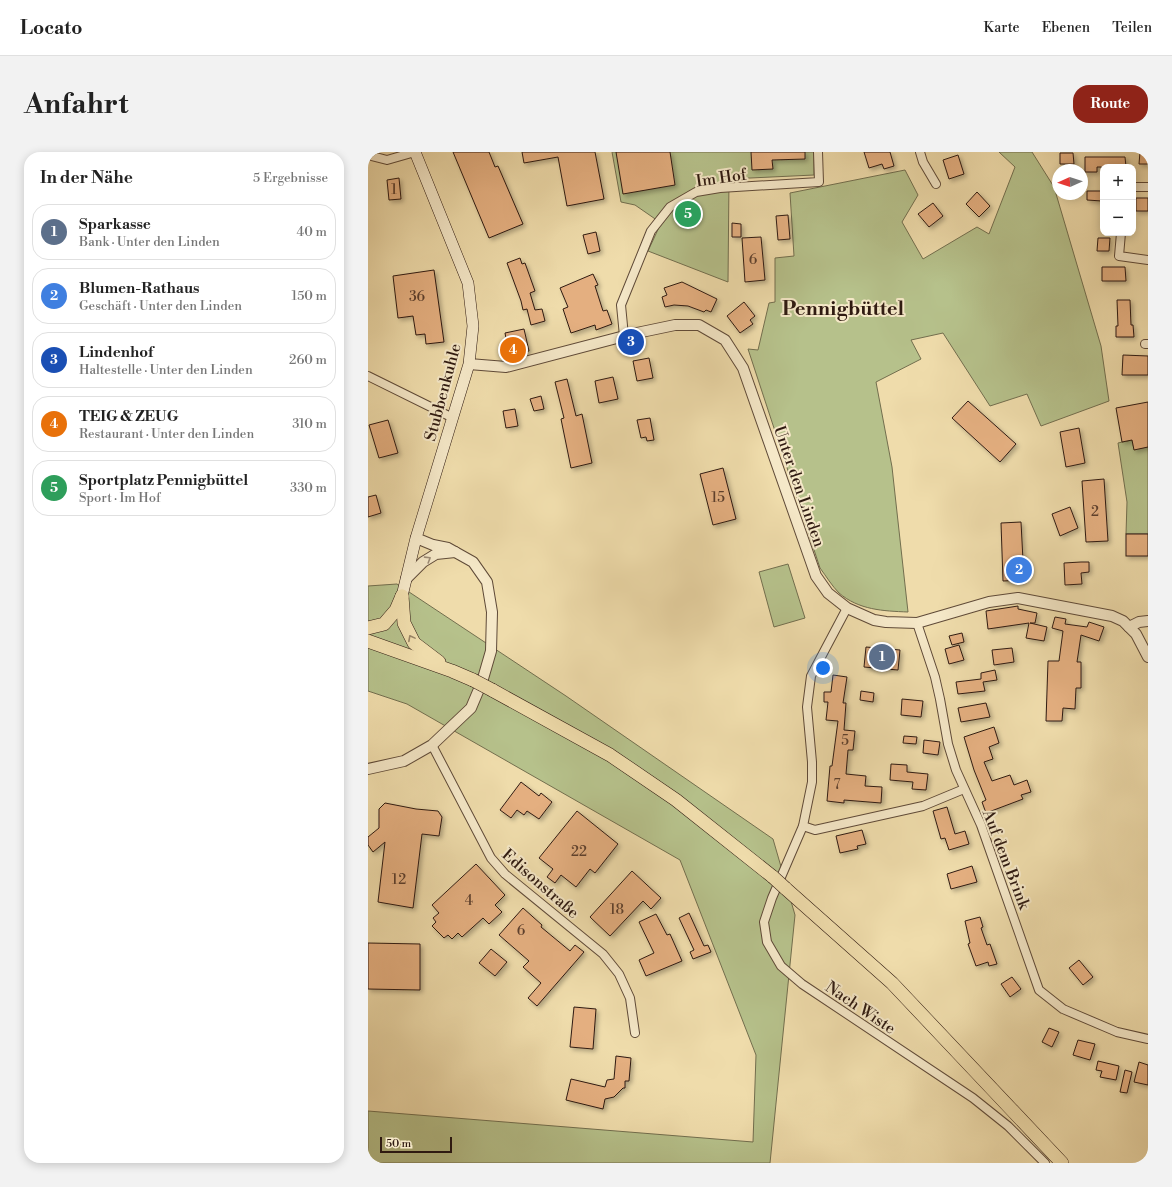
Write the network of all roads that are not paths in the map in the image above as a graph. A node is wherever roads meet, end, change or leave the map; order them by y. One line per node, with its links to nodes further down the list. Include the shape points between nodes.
1 (415, 152): 4 (street, via 387,160); 11 (main road, Stubbenkuhle, via 468,283 473,326)
2 (818, 152): 10 (street, Im Hof, via 819,182 720,188 696,192 670,207 651,231 621,305)
3 (920, 152): 5 (street)
4 (368, 154)
5 (936, 184)
6 (1136, 187): 7 (street)
7 (1148, 187)
8 (1120, 236): 9 (street, via 1119,256)
9 (1148, 260)
10 (624, 336): 11 (street, Unter den Linden, via 506,367); 18 (street, Unter den Linden, via 675,325 699,325 725,340 743,368 816,576 828,593)
11 (469, 364): 13 (main road, Stubbenkuhle)
12 (369, 379): 13 (street)
13 (453, 418): 14 (main road, Stubbenkuhle)
14 (416, 538): 15 (street); 16 (main road, Stubbenkuhle)
15 (457, 552): 16 (street, one-way to 15, via 423,562 436,554); 27 (street, via 473,562 487,582 492,612 491,651 471,708)
16 (406, 579): 17 (main road, Stubbenkuhle)
17 (402, 596): 22 (main road, via 396,610 384,624); 26 (main road, one-way to 17, via 414,643 404,623)
18 (847, 608): 20 (street, Unter den Linden, via 874,620); 30 (street, Nach Wiste, via 811,676 807,707 812,782)
19 (1148, 621): 21 (street)
20 (917, 623): 21 (street, Unter den Linden, via 989,602 1018,598 1112,616); 29 (street, Auf dem Brink, via 935,677 948,744)
21 (1129, 627): 24 (street)
22 (368, 628)
23 (368, 641): 26 (main road)
24 (1145, 644): 25 (street)
25 (1148, 656)
26 (452, 671): 34 (main road, bridge, via 492,690 610,755 676,800 773,876 892,983)
27 (432, 745): 28 (street, via 404,761); 31 (street, Edisonstraße, via 491,858 505,874 603,954 620,974 630,998)
28 (368, 769)
29 (964, 789): 30 (street, via 923,806 815,830); 32 (street, Auf dem Brink, via 983,832 1039,990 1063,1008 1117,1032)
30 (803, 826): 33 (street, Nach Wiste, via 764,922 767,942 781,966 802,984 973,1098 1008,1126)
31 (635, 1033)
32 (1148, 1040)
33 (1045, 1163)
34 (1062, 1163)

